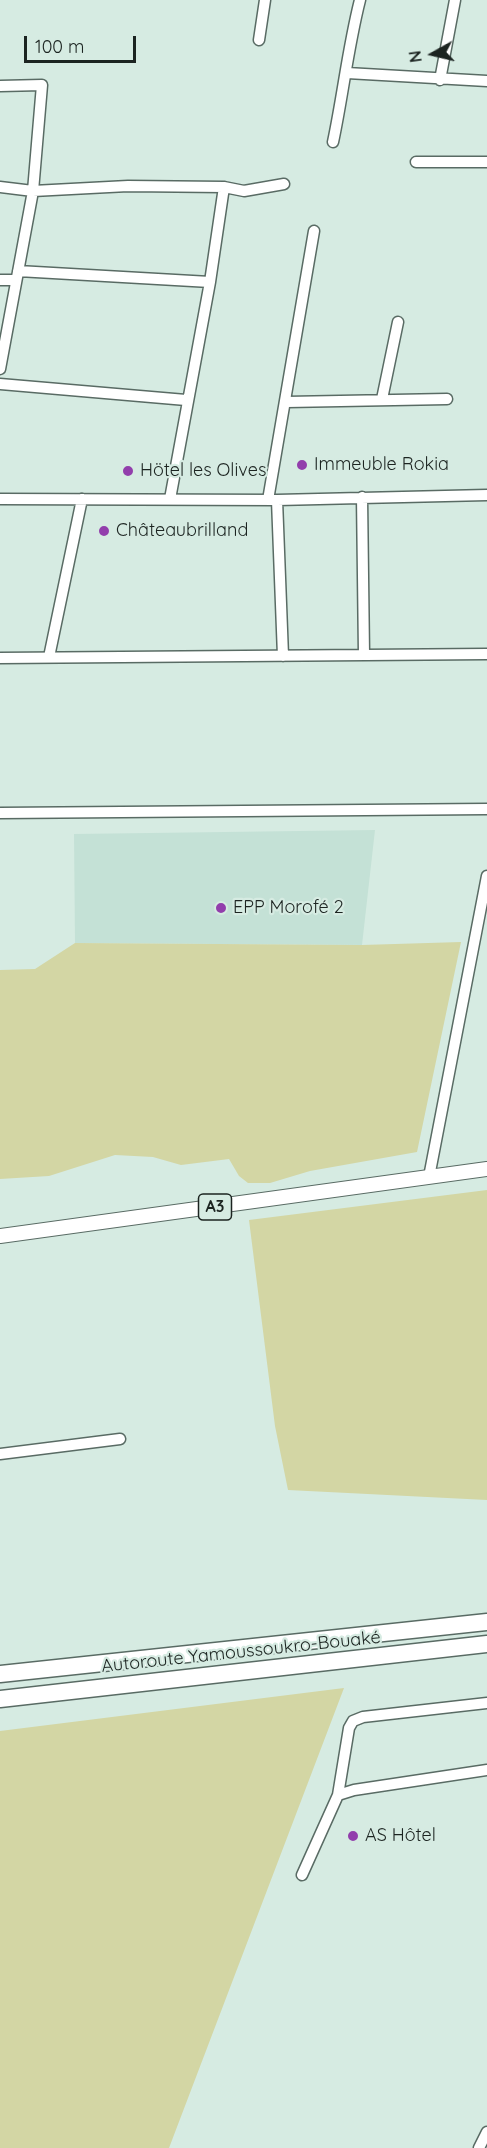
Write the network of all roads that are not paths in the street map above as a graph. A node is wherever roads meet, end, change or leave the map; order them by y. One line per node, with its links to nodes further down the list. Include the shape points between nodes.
1 (265, 0): 4 (street)
2 (360, 0): 5 (street)
3 (455, 0): 6 (street)
4 (259, 40)
5 (347, 73): 6 (street); 9 (street)
6 (440, 80): 7 (street)
7 (487, 81)
8 (0, 86): 15 (street, via 42,85)
9 (333, 142)
10 (416, 162): 11 (street)
11 (487, 162)
12 (284, 184): 14 (street, via 244,191)
13 (0, 187): 15 (street)
14 (224, 187): 15 (street, via 128,186); 19 (street)
15 (33, 191): 17 (street)
16 (314, 231): 26 (street)
17 (17, 276): 18 (street); 19 (street); 21 (street)
18 (0, 280)
19 (210, 282): 25 (street)
20 (398, 322): 23 (street)
21 (0, 369)
22 (0, 384): 25 (street)
23 (382, 399): 24 (street); 26 (street)
24 (447, 399)
25 (186, 400): 31 (street)
26 (287, 402): 32 (street)
27 (487, 495): 28 (street)
28 (362, 497): 32 (street); 34 (street)
29 (0, 499): 30 (street)
30 (82, 499): 31 (street); 36 (street)
31 (170, 499): 32 (street)
32 (273, 500): 35 (street)
33 (487, 654): 34 (street)
34 (364, 655): 35 (street)
35 (283, 656): 36 (street)
36 (49, 657): 37 (street)
37 (0, 658)
38 (487, 809): 39 (street)
39 (0, 813)
40 (487, 876): 42 (street)
41 (487, 1169): 42 (main road, A3)
42 (429, 1177): 43 (main road, A3)
43 (0, 1236)
44 (120, 1440): 45 (street)
45 (0, 1454)
46 (487, 1622): 48 (highway, Autoroute Yamoussoukro-Bouaké)
47 (487, 1644): 49 (highway, Autoroute Yamoussoukro-Bouaké)
48 (0, 1674)
49 (0, 1699)
50 (487, 1703): 52 (street, via 353,1721 348,1728)
51 (487, 1770): 52 (street)
52 (338, 1795): 53 (street)
53 (302, 1875)
54 (487, 2132): 55 (street)
55 (479, 2148)

